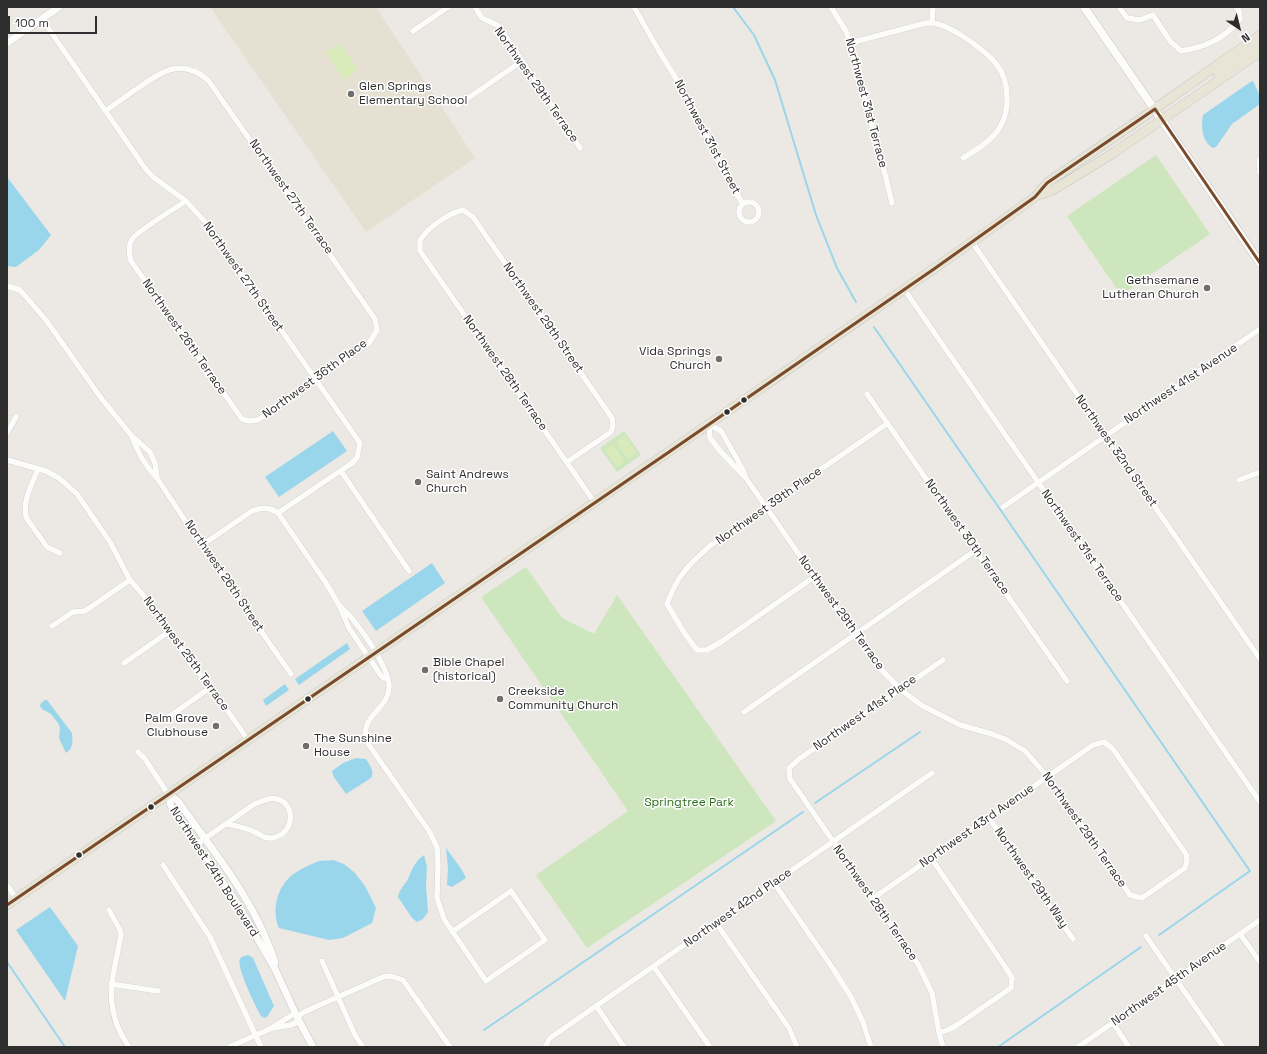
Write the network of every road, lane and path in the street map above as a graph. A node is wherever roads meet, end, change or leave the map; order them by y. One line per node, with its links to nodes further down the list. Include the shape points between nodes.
1 (59, 7): 10 (street)
2 (448, 7): 12 (street)
3 (475, 7): 18 (street, Northwest 29th Terrace, via 482,18 499,26)
4 (634, 7): 30 (street, Northwest 31st Street, via 693,106 721,168)
5 (831, 7): 15 (street, Northwest 31st Terrace, via 847,33)
6 (933, 7): 11 (street)
7 (1084, 7): 20 (main road)
8 (1119, 7): 9 (street, via 1127,18 1140,20 1153,15 1170,41 1181,52 1198,49 1232,29 1240,19)
9 (1236, 7)
10 (42, 19): 14 (street); 21 (street, Northwest 27th Street)
11 (932, 23): 15 (street); 24 (street, via 940,24 973,43 1001,69 1007,83 1006,113 1000,128 987,143)
12 (413, 30)
13 (1260, 36): 20 (main road)
14 (7, 42)
15 (850, 43): 29 (street, Northwest 31st Terrace)
16 (1260, 43): 22 (main road, via 1168,110)
17 (1260, 52): 22 (main road)
18 (522, 61): 19 (street); 23 (street, Northwest 29th Terrace)
19 (458, 105)
20 (1154, 109): 22 (main road); 27 (main road, via 1047,183)
21 (106, 111): 28 (street, Northwest 27th Street, via 145,168); 37 (street, Northwest 27th Terrace, via 163,71 187,68 195,70 208,80 339,265 375,320)
22 (1162, 120): 27 (main road, via 1059,186); 33 (main road)
23 (580, 148)
24 (963, 158)
25 (1259, 162): 26 (street)
26 (1260, 173)
27 (1035, 196): 32 (main road)
28 (186, 201): 38 (street, Northwest 27th Street, via 208,225); 41 (street, Northwest 26th Terrace, via 135,236 129,246 131,260 242,419)
29 (892, 203)
30 (743, 204)
31 (420, 240): 48 (street, Northwest 28th Terrace, via 420,250 424,257); 48 (street, Northwest 29th Street, via 426,232 455,212 463,210 473,217 612,418 611,432)
32 (972, 242): 35 (main road); 46 (street, Northwest 32nd Street)
33 (1260, 262)
34 (7, 286): 45 (street, Northwest 26th Street, via 20,290 42,315 101,398)
35 (904, 289): 43 (main road); 55 (street, Northwest 31st Terrace)
36 (1260, 329): 46 (street, Northwest 41st Avenue)
37 (377, 330): 38 (street, Northwest 36th Place, via 369,343)
38 (316, 380): 41 (street, Northwest 36th Place, via 258,420); 50 (street, Northwest 27th Street, via 360,443 357,458)
39 (867, 394): 42 (street, Northwest 30th Terrace)
40 (16, 418): 44 (street)
41 (250, 421)
42 (888, 423): 58 (street, Northwest 39th Place); 61 (street, Northwest 30th Terrace)
43 (709, 424): 53 (street, Northwest 29th Terrace, via 723,434); 53 (street, Northwest 29th Terrace, via 710,438); 56 (main road)
44 (7, 434)
45 (132, 435): 52 (street, Northwest 26th Street, via 142,460); 52 (street, Northwest 26th Street, via 153,457)
46 (1105, 435): 55 (street, Northwest 41st Avenue); 71 (street, Northwest 32nd Street)
47 (7, 460): 49 (street, Northwest 25th Terrace)
48 (567, 462): 56 (street, Northwest 28th Terrace)
49 (38, 468): 62 (street, via 26,502 25,514 47,548); 65 (street, Northwest 25th Terrace, via 59,478 77,494 110,542)
50 (341, 471): 59 (street); 63 (street)
51 (1260, 472): 54 (street)
52 (158, 478): 60 (street, Northwest 26th Street)
53 (746, 478): 58 (street, Northwest 29th Terrace)
54 (1239, 480)
55 (1038, 482): 57 (street, Northwest 41st Avenue); 86 (street, Northwest 31st Terrace)
56 (595, 503): 70 (main road)
57 (1003, 506)
58 (766, 507): 64 (street, Northwest 29th Terrace); 64 (street, Northwest 39th Place, via 711,545 691,562 678,578 667,604 685,634 697,650 707,650)
59 (278, 513): 60 (street, via 266,508 252,511); 66 (street)
60 (201, 544): 74 (street, Northwest 26th Street)
61 (976, 550): 69 (street); 75 (street, Northwest 30th Terrace)
62 (60, 553)
63 (409, 571)
64 (814, 577): 69 (street, Northwest 29th Terrace)
65 (130, 580): 67 (street, via 85,611 73,612); 68 (street, Northwest 25th Terrace, via 160,614)
66 (339, 605): 70 (street, via 349,628); 70 (street, via 354,620)
67 (52, 626)
68 (170, 631): 73 (street); 76 (street, Northwest 25th Terrace, via 188,661)
69 (854, 634): 77 (street, Northwest 29th Terrace, via 878,666); 78 (street)
70 (372, 655): 80 (main road); 103 (street, via 388,674 390,688 367,724 365,738 429,831 437,847 437,898 444,919)
71 (1260, 659)
72 (943, 660): 77 (street, Northwest 41st Place)
73 (124, 663)
74 (291, 674)
75 (1067, 680)
76 (211, 687): 79 (street); 80 (street, Northwest 25th Terrace)
77 (900, 689): 82 (street, Northwest 41st Place); 84 (street, Northwest 29th Terrace, via 921,705 960,725 1007,740 1025,751)
78 (744, 712)
79 (163, 721)
80 (248, 740): 85 (main road)
81 (138, 752): 85 (street, Northwest 24th Boulevard)
82 (789, 768): 90 (street, Northwest 28th Terrace, via 790,779)
83 (932, 773): 90 (street, Northwest 42nd Place)
84 (1048, 777): 87 (street, Northwest 43rd Avenue); 97 (street, Northwest 29th Terrace, via 1130,895); 97 (street, Northwest 43rd Avenue, via 1093,745 1104,742 1113,749 1186,854 1185,868)
85 (168, 794): 89 (street, Northwest 24th Boulevard, via 178,801); 91 (street, Northwest 24th Boulevard, via 171,806); 96 (main road)
86 (1260, 802)
87 (989, 818): 92 (street, Northwest 43rd Avenue); 106 (street, Northwest 29th Way)
88 (227, 824): 88 (street, via 253,805 270,799 278,799 285,804 291,815 285,833 275,838 265,838 251,830); 89 (street)
89 (205, 839): 91 (street); 110 (street, Northwest 24th Boulevard, via 256,918 271,950)
90 (833, 842): 94 (street, Northwest 42nd Place); 98 (street, Northwest 28th Terrace)
91 (197, 844): 110 (street, Northwest 24th Boulevard, via 237,903)
92 (931, 858): 98 (street, Northwest 43rd Avenue); 119 (street, via 1012,978 1011,988 957,1025)
93 (163, 865): 120 (street, via 210,937)
94 (774, 883): 102 (street, Northwest 42nd Place); 131 (street, via 851,998 863,1022)
95 (7, 885): 96 (street)
96 (16, 898): 99 (main road)
97 (1142, 898)
98 (872, 899): 119 (street, Northwest 28th Terrace, via 918,964 932,993)
99 (7, 905)
100 (110, 910): 112 (street, via 121,935)
101 (1260, 920): 104 (street, Northwest 45th Avenue)
102 (716, 923): 109 (street, Northwest 42nd Place); 130 (street, via 788,1028)
103 (452, 932): 103 (street, via 486,981 545,940 512,891)
104 (1240, 934): 108 (street); 111 (street, Northwest 45th Avenue)
105 (1146, 936): 111 (street)
106 (1073, 939)
107 (322, 961): 114 (street)
108 (1260, 962)
109 (654, 967): 115 (street, Northwest 42nd Place); 129 (street)
110 (275, 969): 116 (street, Northwest 24th Boulevard)
111 (1176, 979): 117 (street, Northwest 45th Avenue); 135 (street)
112 (112, 984): 113 (street); 122 (street, via 113,1015)
113 (158, 991)
114 (337, 998): 116 (street); 126 (street); 127 (street, via 383,977 390,976 403,980)
115 (597, 1007): 121 (street, Northwest 42nd Place, via 550,1038); 128 (street)
116 (297, 1017): 118 (street); 118 (street, via 291,1025); 125 (street, Northwest 24th Boulevard)
117 (1113, 1023): 133 (street, Northwest 45th Avenue); 134 (street)
118 (270, 1029): 120 (street)
119 (939, 1033): 132 (street, Northwest 28th Terrace)
120 (256, 1035): 123 (street); 124 (street)
121 (545, 1046)
122 (129, 1047)
123 (229, 1047)
124 (261, 1047)
125 (313, 1047)
126 (363, 1047)
127 (450, 1047)
128 (624, 1047)
129 (710, 1047)
130 (797, 1047)
131 (871, 1047)
132 (943, 1047)
133 (1078, 1047)
134 (1129, 1047)
135 (1223, 1047)

